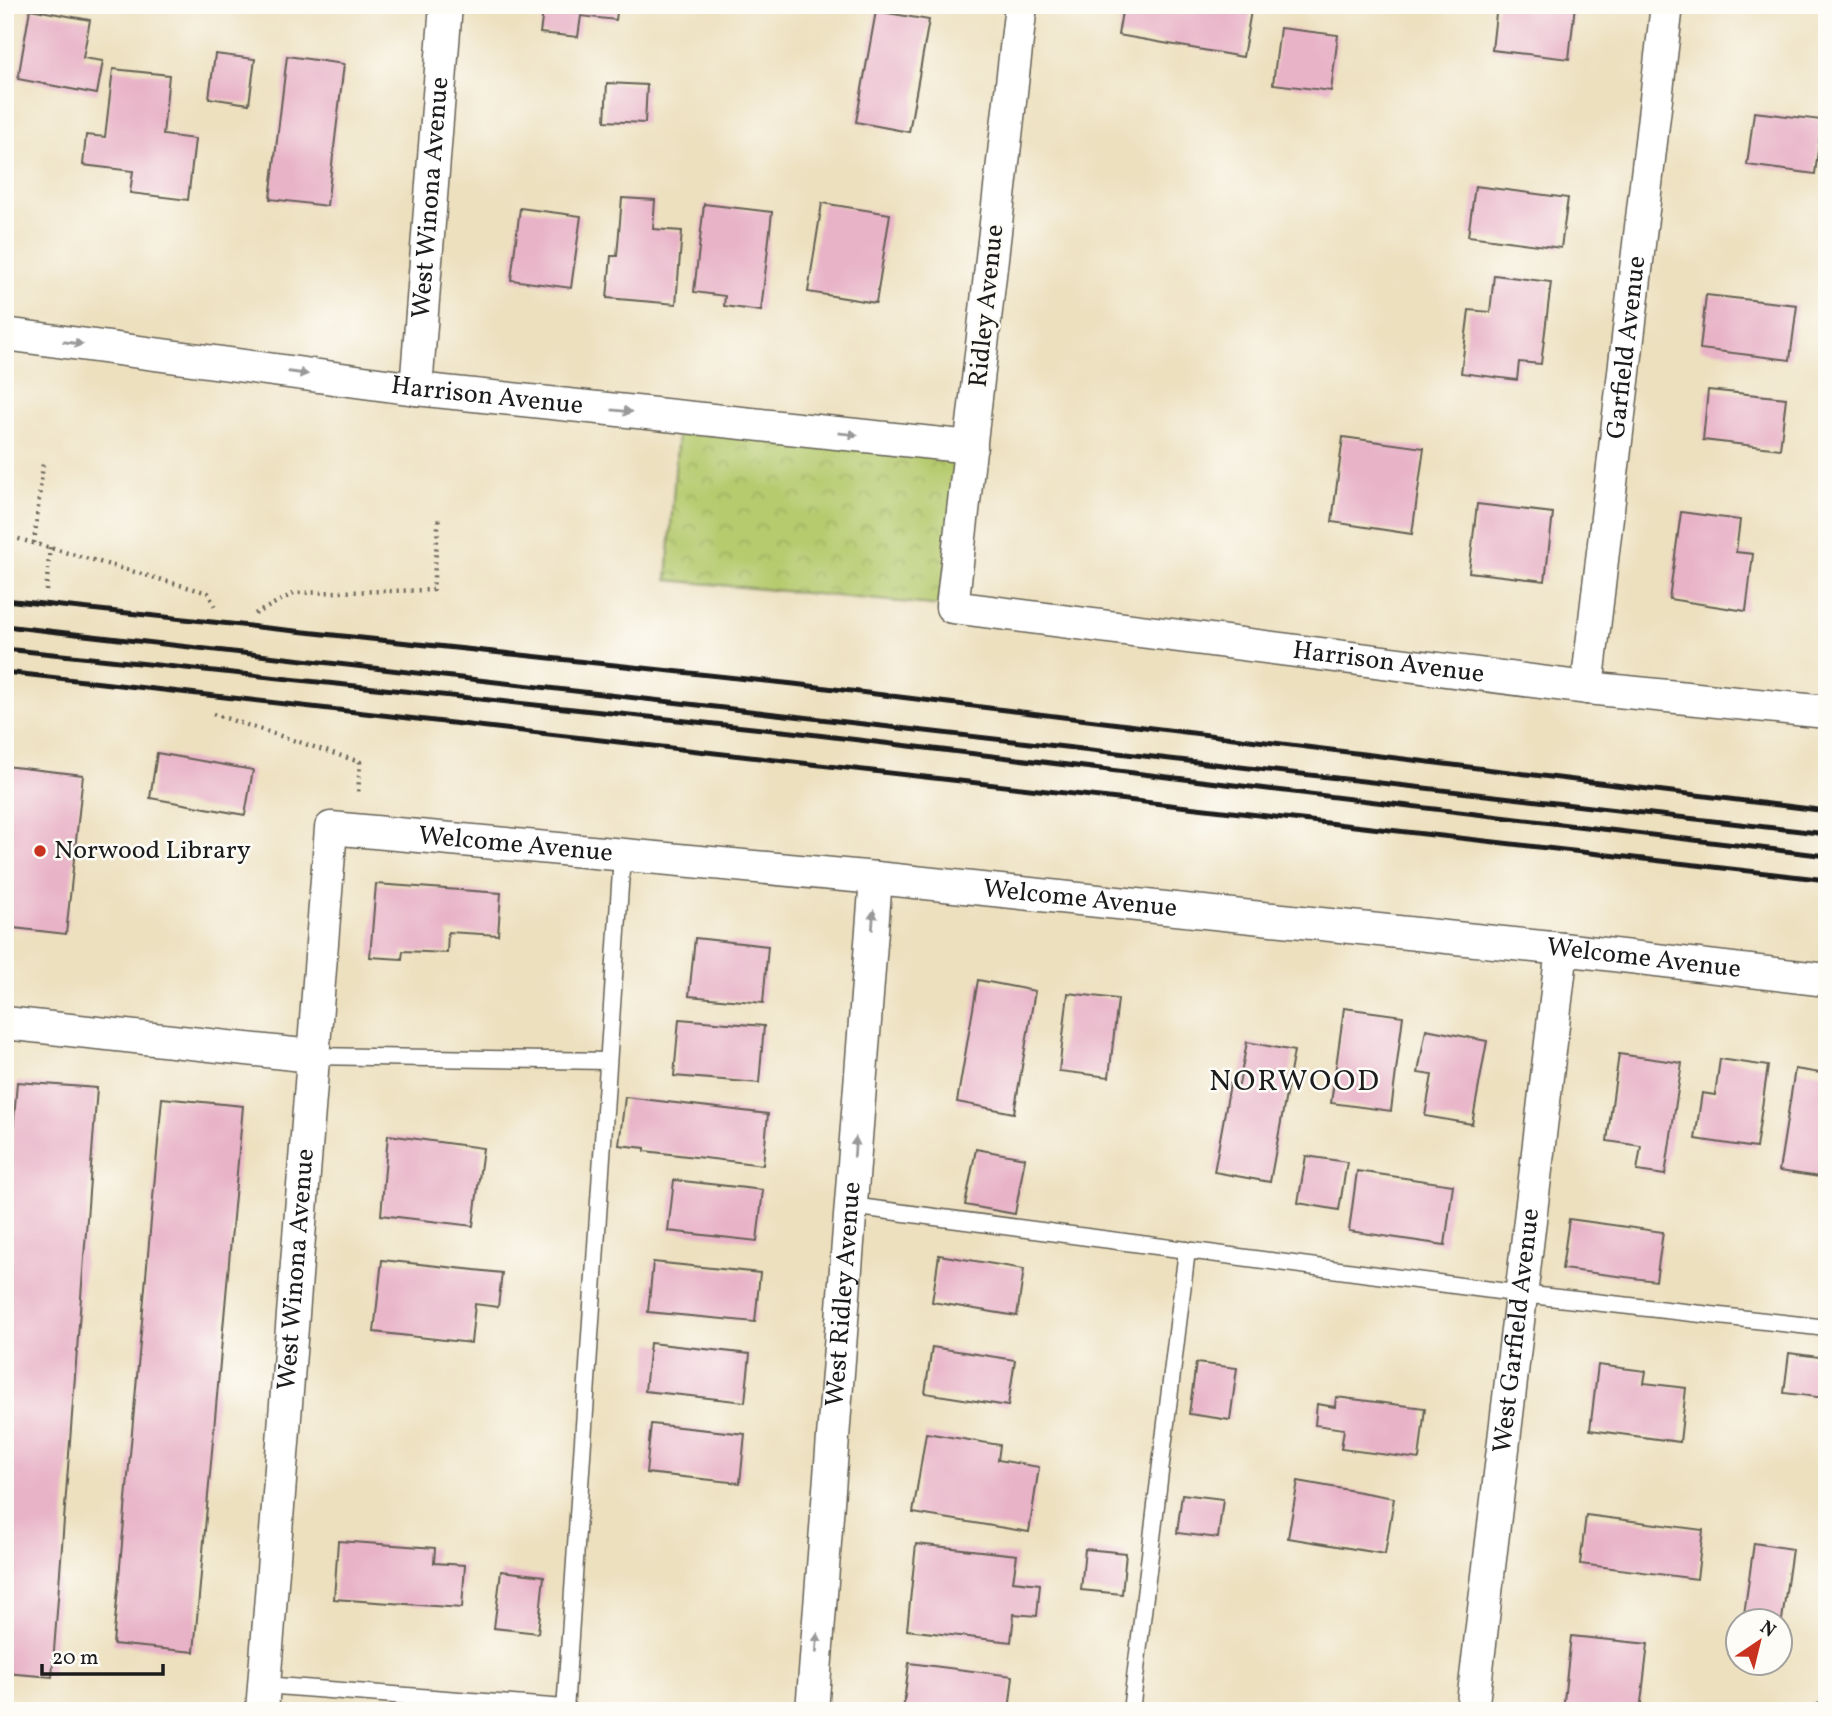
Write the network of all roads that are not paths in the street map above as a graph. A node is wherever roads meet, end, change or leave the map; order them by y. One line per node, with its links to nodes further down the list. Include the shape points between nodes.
1 (446, 5): 5 (street, West Winona Avenue)
2 (1021, 5): 6 (street, Ridley Avenue)
3 (1667, 5): 8 (street, Garfield Avenue)
4 (5, 334): 5 (street, Harrison Avenue, one-way to 5)
5 (416, 388): 6 (street, Harrison Avenue, one-way to 6)
6 (971, 447): 7 (street, Ridley Avenue)
7 (952, 607): 8 (street, Harrison Avenue)
8 (1587, 688): 9 (street, Harrison Avenue)
9 (1827, 712)
10 (343, 829): 11 (street, Welcome Avenue); 16 (street, West Winona Avenue)
11 (622, 856): 12 (street, Welcome Avenue); 17 (lane)
12 (876, 877): 13 (street, Welcome Avenue); 18 (street, West Ridley Avenue, one-way to 12)
13 (1563, 949): 14 (street, Welcome Avenue); 20 (street, West Garfield Avenue)
14 (1827, 980)
15 (5, 1023): 16 (street)
16 (313, 1056): 17 (lane); 22 (street, West Winona Avenue)
17 (608, 1061): 23 (lane)
18 (850, 1206): 19 (lane); 24 (street, West Ridley Avenue, one-way to 18)
19 (1187, 1250): 20 (lane); 25 (lane)
20 (1522, 1294): 21 (lane); 26 (street, West Garfield Avenue)
21 (1827, 1328)
22 (263, 1698): 23 (lane)
23 (565, 1710)
24 (812, 1711)
25 (1131, 1711)
26 (1472, 1711)

